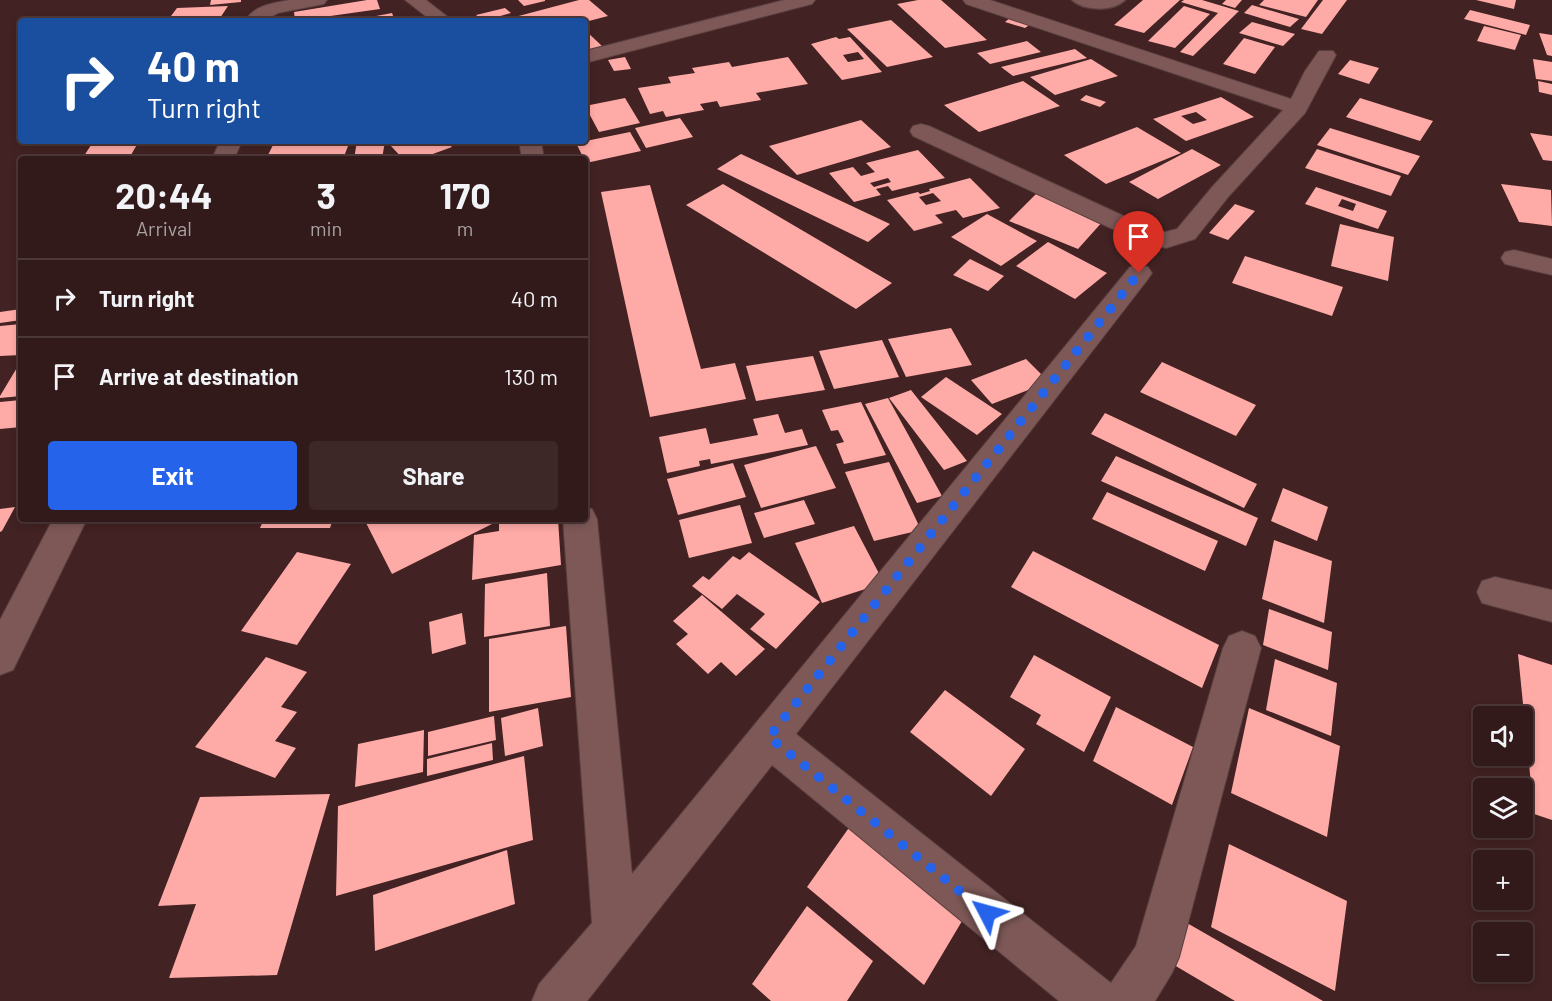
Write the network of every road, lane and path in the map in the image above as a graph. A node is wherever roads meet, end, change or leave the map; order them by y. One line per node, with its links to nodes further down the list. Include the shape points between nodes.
1 (318, 0): 7 (street, via 273,9)
2 (414, 0): 8 (street)
3 (806, 0): 9 (street)
4 (972, 0): 11 (street)
5 (1078, 0): 6 (lane, via 1103,5)
6 (1119, 0)
7 (256, 18)
8 (440, 18)
9 (588, 56)
10 (1326, 56): 11 (street)
11 (1297, 108): 12 (street, via 1186,234 1166,240 1143,234)
12 (921, 131)
13 (1514, 258): 14 (street)
14 (1552, 267)
15 (1139, 273): 22 (street)
16 (68, 522): 21 (street)
17 (580, 522): 23 (street)
18 (1496, 592): 19 (street)
19 (1552, 606)
20 (1242, 648): 26 (street, via 1156,957)
21 (0, 658)
22 (769, 737): 23 (street); 25 (street)
23 (615, 931): 24 (street)
24 (556, 1001)
25 (1096, 1001)
26 (1127, 1001)

